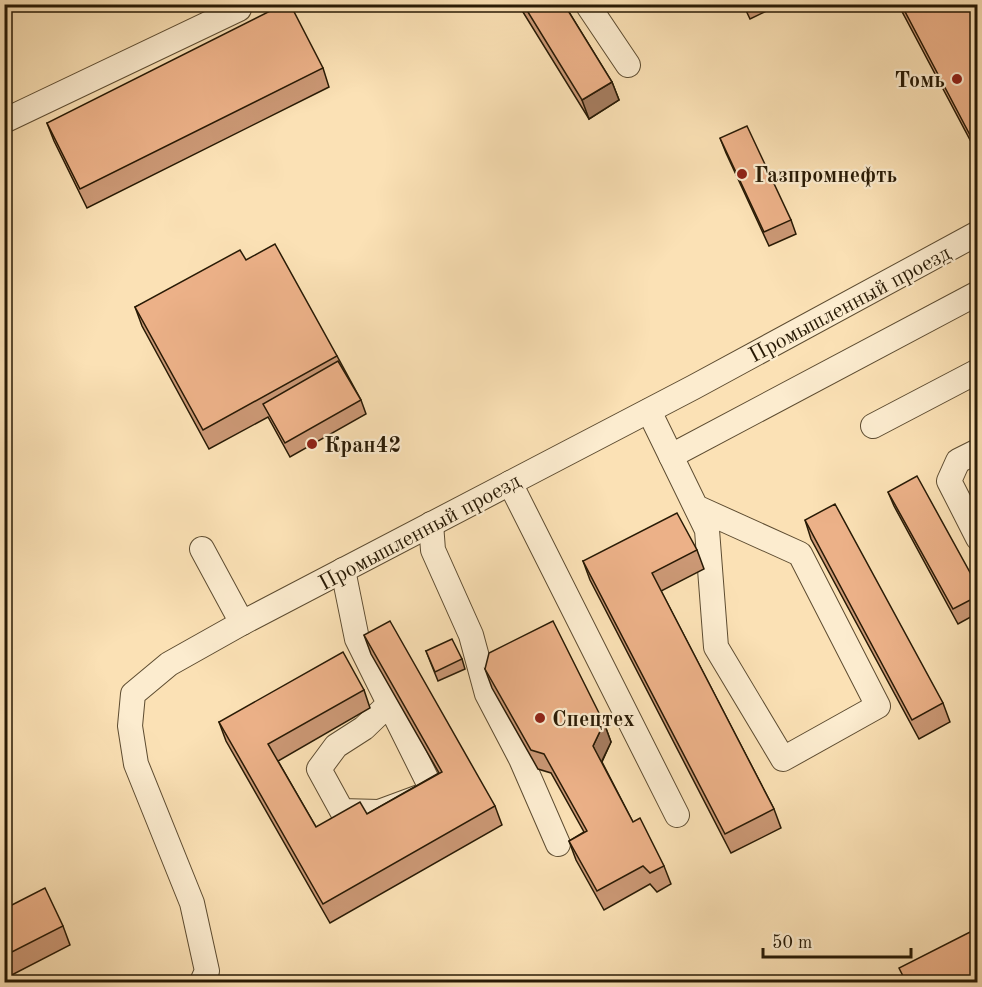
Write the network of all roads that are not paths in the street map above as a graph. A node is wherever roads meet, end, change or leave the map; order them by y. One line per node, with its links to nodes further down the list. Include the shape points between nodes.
1 (237, 4): 4 (lane, via 239,9)
2 (587, 4): 3 (lane)
3 (628, 65)
4 (4, 121)
5 (978, 233): 8 (lane, Промышленный проезд)
6 (978, 293): 11 (lane)
7 (978, 371): 9 (lane)
8 (649, 411): 11 (lane); 12 (lane, Промышленный проезд)
9 (873, 426)
10 (978, 451): 15 (lane, via 957,461 950,481)
11 (671, 456): 13 (lane)
12 (510, 483): 14 (lane, Промышленный проезд); 20 (lane)
13 (696, 507): 13 (lane, via 707,530 716,647 783,759 878,706 800,554)
14 (431, 525): 17 (lane, Промышленный проезд); 21 (lane, via 433,550 471,635 487,694)
15 (978, 538)
16 (202, 549): 18 (lane)
17 (343, 570): 18 (lane, Промышленный проезд); 19 (lane, via 357,639)
18 (242, 623): 22 (lane, Промышленный проезд, via 169,664 133,694 130,726 136,764 192,903 207,971)
19 (390, 703): 19 (lane, via 433,792 379,812 342,812 319,770 336,746 364,728)
20 (677, 815)
21 (558, 844)
22 (202, 982)

